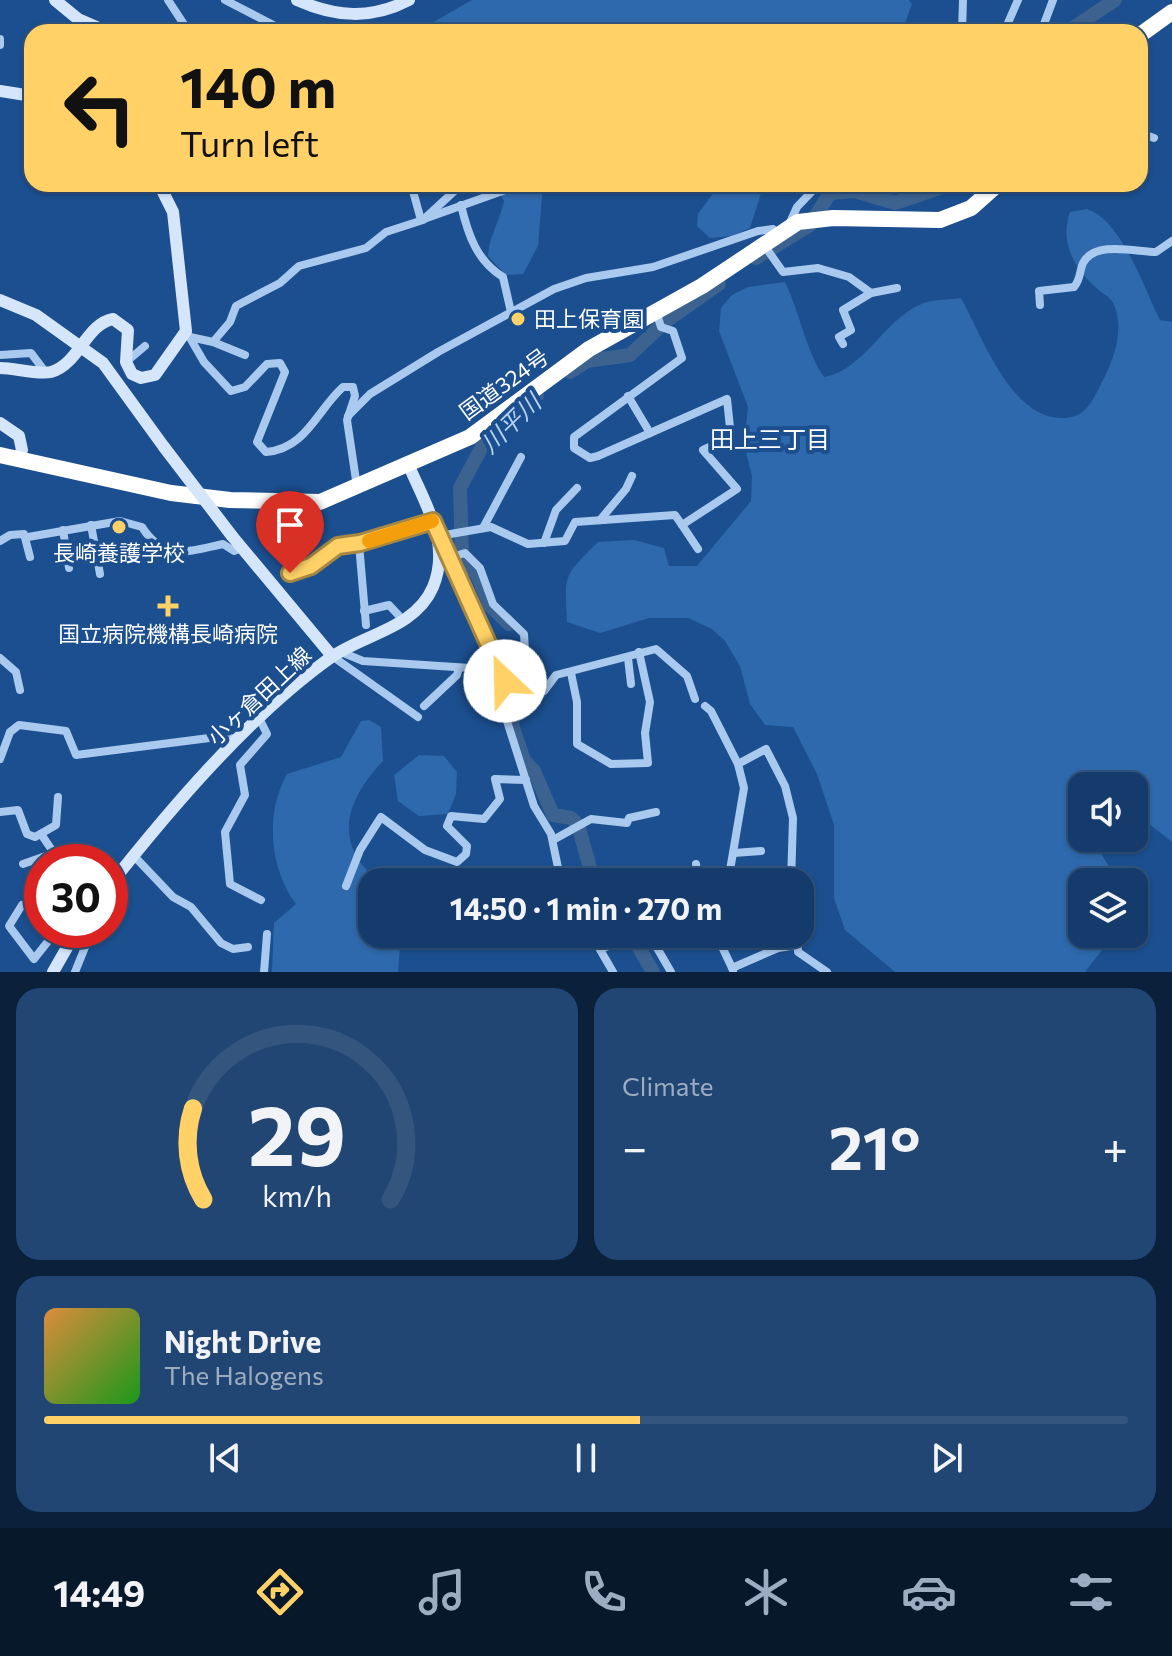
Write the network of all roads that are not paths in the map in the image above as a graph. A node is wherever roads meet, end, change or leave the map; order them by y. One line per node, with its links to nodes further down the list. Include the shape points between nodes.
1 (55, 0): 10 (street)
2 (168, 0): 11 (street)
3 (225, 0): 12 (street)
4 (299, 0): 5 (street, via 322,11 357,15 383,12)
5 (409, 0)
6 (963, 0): 13 (street)
7 (1018, 0): 14 (street)
8 (1053, 0): 15 (street)
9 (1167, 19): 16 (highway)
10 (90, 24)
11 (184, 24)
12 (271, 24)
13 (962, 24)
14 (1008, 24)
15 (1044, 24)
16 (1148, 30)
17 (0, 91): 18 (street)
18 (24, 95)
19 (1148, 136): 20 (street)
20 (1154, 138)
21 (163, 192): 39 (street, via 173,212)
22 (413, 192): 28 (street)
23 (453, 192): 28 (street)
24 (499, 192): 27 (street)
25 (811, 192): 29 (street)
26 (989, 192): 29 (highway, 国道324号, via 971,208 940,220 810,218)
27 (461, 205): 28 (street); 38 (street, via 473,247 503,277)
28 (422, 220): 40 (street, via 386,232 366,248 299,266 280,283 236,306)
29 (783, 231): 31 (highway, 国道324号); 38 (street, via 758,231 653,267 586,278)
30 (1170, 243): 32 (street); 36 (street, via 1156,252 1127,248 1091,255 1074,287 1039,291)
31 (764, 245): 34 (street, via 783,272 818,268 849,277); 37 (highway, 国道324号)
32 (1172, 254)
33 (897, 288): 34 (street)
34 (871, 293): 41 (street, via 843,310 851,330 839,337)
35 (0, 300): 42 (street)
36 (1040, 305)
37 (656, 311): 49 (street, via 661,327 673,331 682,358); 56 (highway, 国道324号, via 589,349 482,430)
38 (511, 312): 50 (street, via 370,394)
39 (188, 334): 40 (street); 46 (street, via 155,375 137,377); 50 (street, via 204,362 231,391 245,387 267,364 280,363 285,372 257,442 263,451 287,447 348,386 355,393)
40 (213, 342): 45 (street)
41 (843, 344)
42 (83, 345): 46 (street, via 103,321 119,320 129,335); 48 (street, via 61,367); 71 (street, bridge, via 103,363)
43 (145, 346): 46 (street)
44 (0, 355): 48 (street, via 31,353)
45 (245, 355)
46 (126, 362)
47 (0, 368): 48 (street)
48 (46, 373)
49 (628, 396): 52 (street); 52 (street, via 574,437 574,448 590,458)
50 (348, 416): 58 (street)
51 (0, 423): 55 (street, via 19,436)
52 (650, 433): 63 (street, via 727,399 731,437 703,450 737,489)
53 (0, 455): 55 (highway, 国道324号)
54 (521, 457): 64 (street)
55 (18, 459): 58 (highway, 国道324号, via 200,498 320,502)
56 (409, 466): 58 (highway, 国道324号); 61 (street, 小ヶ倉田上線)
57 (632, 476): 60 (street)
58 (357, 487)
59 (577, 488): 69 (street, via 556,510)
60 (600, 520): 63 (street, via 675,515); 69 (street, via 575,522 565,541)
61 (433, 521): 66 (street, 小ヶ倉田上線); 70 (street)
62 (91, 525): 65 (street); 71 (street, via 136,524 170,552 191,553 223,544 234,551); 77 (street)
63 (682, 525): 72 (street)
64 (483, 528): 66 (street); 69 (street, via 528,544)
65 (63, 530): 67 (street); 75 (street)
66 (439, 536): 74 (street); 79 (street, 小ヶ倉田上線, via 440,559 432,589)
67 (28, 537): 68 (street, via 10,535); 73 (street)
68 (0, 541)
69 (544, 543)
70 (359, 544): 76 (street, via 338,546 311,566); 78 (street)
71 (241, 548): 82 (street)
72 (698, 549)
73 (30, 557)
74 (449, 558): 86 (street); 90 (street, via 465,553 480,568 493,604 524,634 525,651)
75 (69, 568)
76 (290, 573)
77 (100, 574)
78 (364, 611): 79 (street, via 389,605); 80 (street)
79 (403, 620): 82 (street, 小ヶ倉田上線)
80 (366, 625)
81 (639, 652): 84 (street); 87 (street, via 650,702 648,763 611,764 577,744); 91 (street, via 662,652 687,676)
82 (336, 654): 85 (street); 94 (street); 95 (street, 小ヶ倉田上線)
83 (0, 658): 89 (street, via 16,672)
84 (628, 658): 87 (street); 88 (street)
85 (459, 668): 86 (street); 92 (street)
86 (501, 670): 90 (street)
87 (571, 673): 90 (street, via 556,675 544,691)
88 (631, 684)
89 (20, 690)
90 (512, 692): 99 (street, via 506,718)
91 (695, 699)
92 (424, 706)
93 (705, 706): 98 (street)
94 (418, 717)
95 (259, 718): 96 (street, 小ヶ倉田上線); 116 (street, via 267,734 240,765 245,795 225,832 230,884)
96 (237, 740): 97 (street, via 225,736 76,755 66,731 19,725 10,732); 108 (street, 小ヶ倉田上線)
97 (0, 759)
98 (738, 764): 107 (street, via 744,788); 114 (street, via 766,749 785,786 793,818)
99 (526, 780): 104 (street); 115 (street, via 495,779 500,799 484,819 451,816 447,826 467,846 457,862 425,850 381,817)
100 (58, 797): 103 (street, via 56,825)
101 (0, 812): 103 (street, via 18,810 27,834)
102 (656, 812): 104 (street, via 627,823 591,819)
103 (41, 834): 105 (street)
104 (553, 840): 111 (street)
105 (48, 844)
106 (761, 851): 107 (street)
107 (734, 853): 113 (street)
108 (135, 857): 109 (street, 小ヶ倉田上線); 120 (street, via 173,897 191,907 221,943 233,949)
109 (128, 863)
110 (696, 864): 112 (street)
111 (558, 868)
112 (696, 868)
113 (731, 868)
114 (791, 868)
115 (346, 886)
116 (261, 900)
117 (22, 905): 119 (street, via 9,926)
118 (267, 934): 134 (street)
119 (24, 946)
120 (248, 947)
121 (26, 948): 122 (street, via 34,959)
122 (43, 948)
123 (67, 948): 132 (street)
124 (85, 948): 133 (street)
125 (603, 948): 130 (street)
126 (650, 948): 136 (street)
127 (723, 948): 131 (street)
128 (778, 948): 131 (street)
129 (798, 948): 137 (street)
130 (600, 949): 135 (street)
131 (733, 969)
132 (53, 972)
133 (75, 972)
134 (264, 972)
135 (613, 972)
136 (671, 972)
137 (827, 972)

